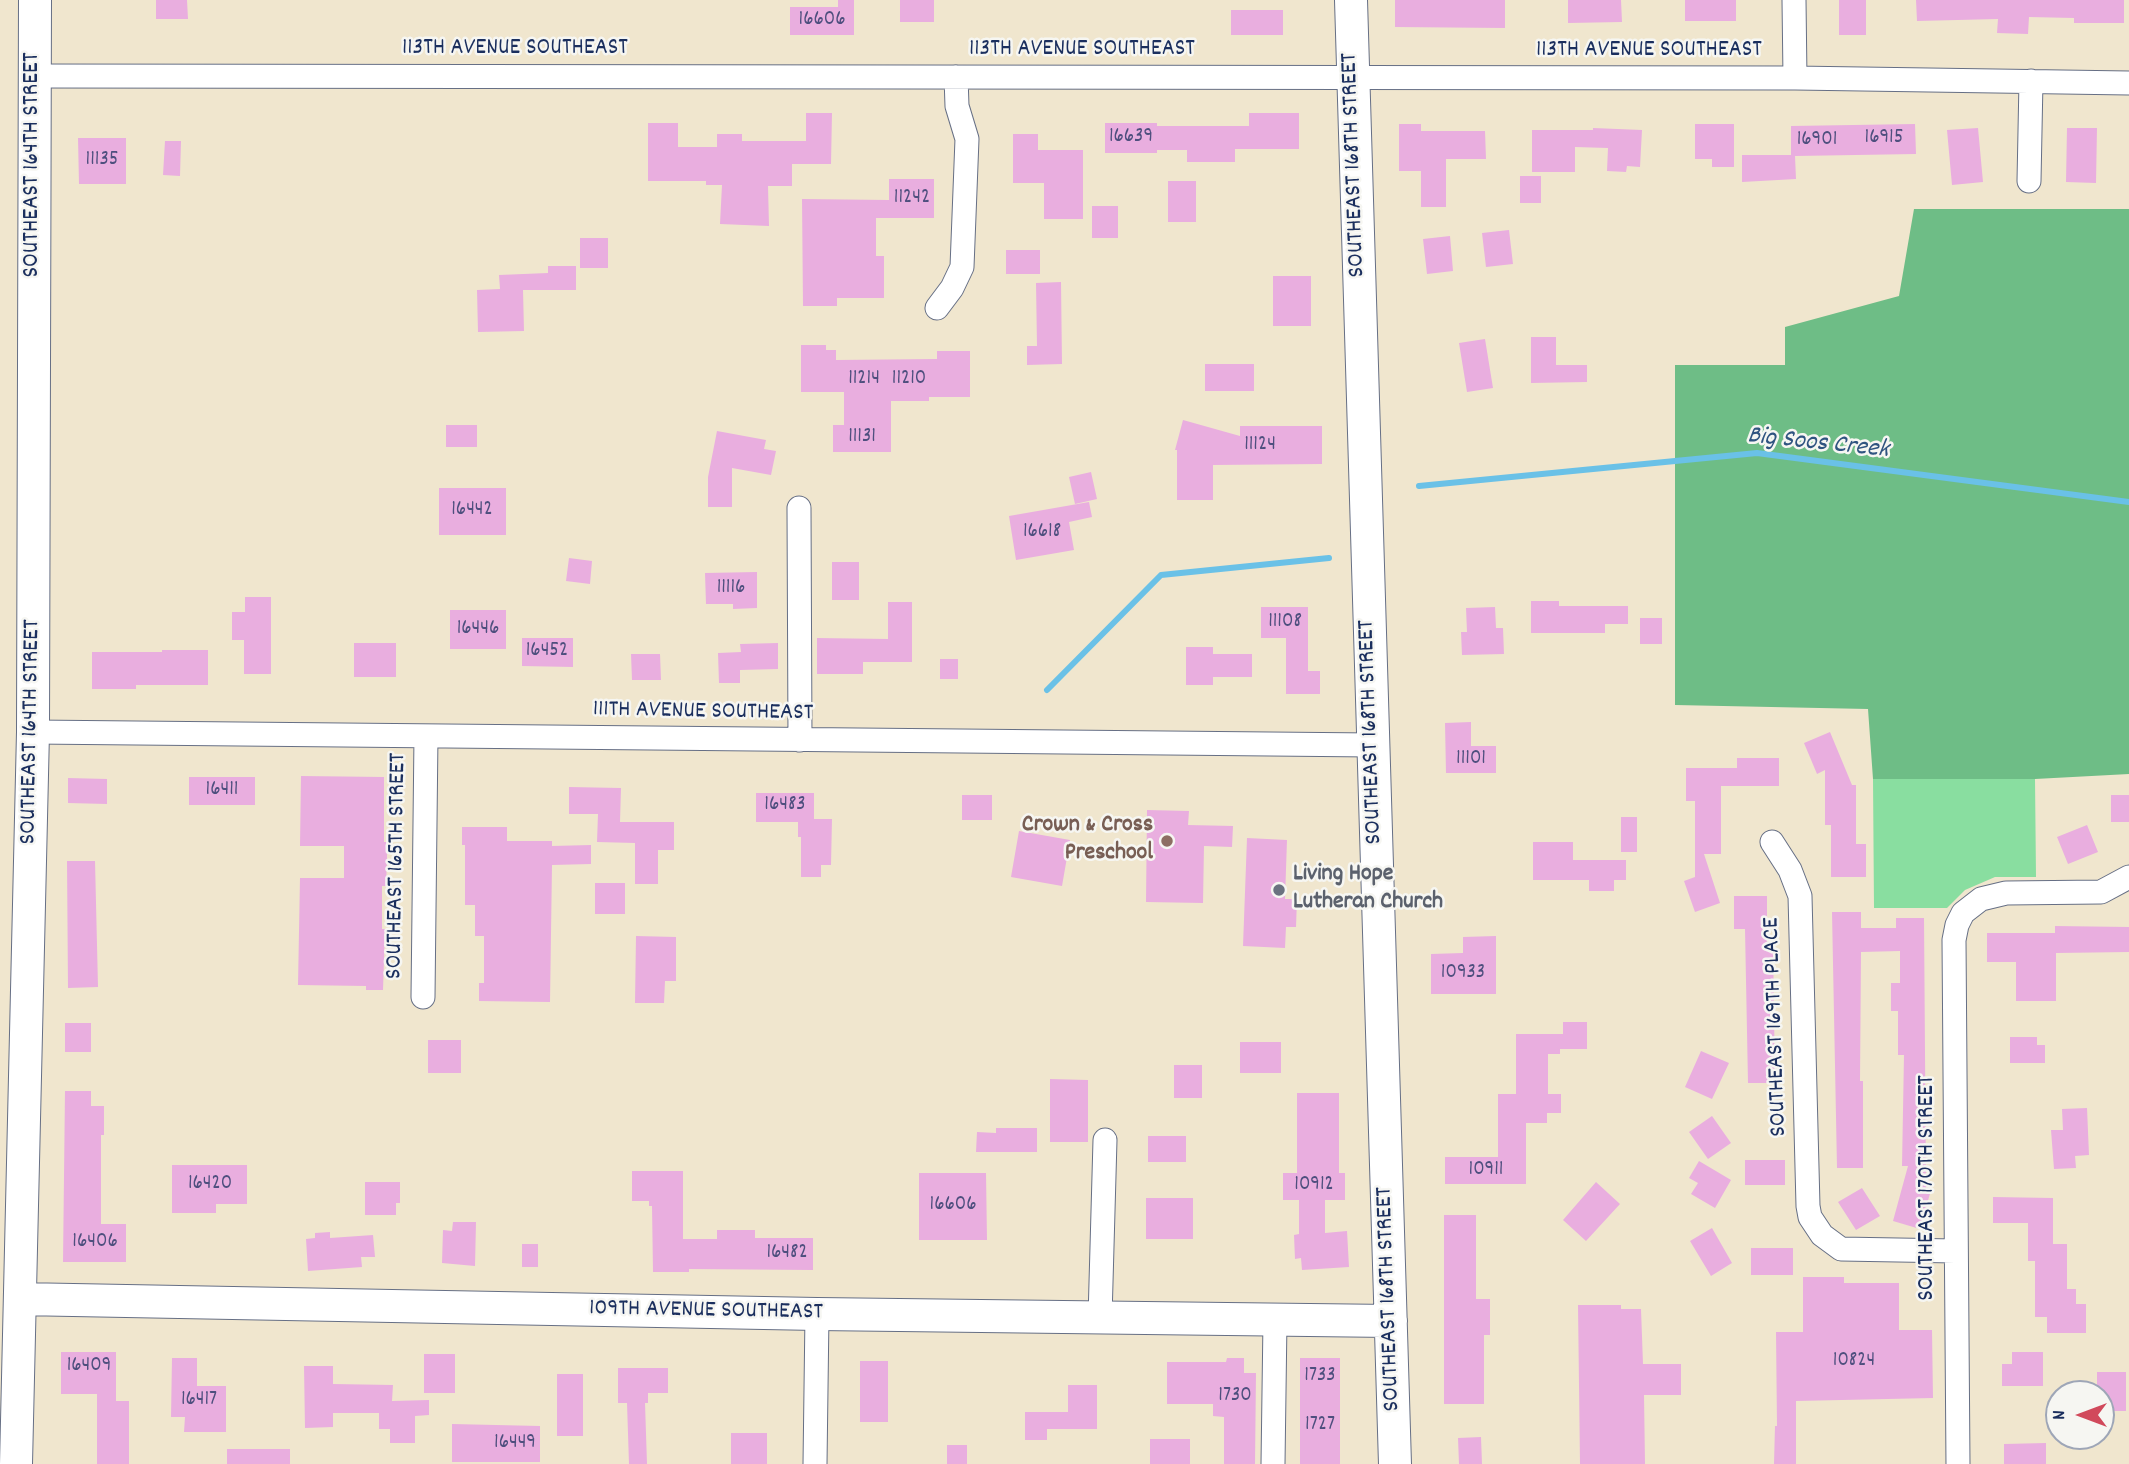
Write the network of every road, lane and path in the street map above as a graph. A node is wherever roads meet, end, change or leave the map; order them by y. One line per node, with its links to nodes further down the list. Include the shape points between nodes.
1 (35, 0): 4 (street, SOUTHEAST 164TH STREET)
2 (1351, 0): 6 (street, SOUTHEAST 168TH STREET)
3 (1794, 0): 7 (street)
4 (34, 76): 5 (street, 113TH AVENUE SOUTHEAST); 13 (street, SOUTHEAST 164TH STREET)
5 (956, 77): 6 (street, 113TH AVENUE SOUTHEAST); 11 (street, via 957,106 967,139 962,267)
6 (1353, 78): 7 (street, 113TH AVENUE SOUTHEAST); 16 (street, SOUTHEAST 168TH STREET)
7 (1795, 78): 8 (street, 113TH AVENUE SOUTHEAST)
8 (2031, 81): 9 (street, 113TH AVENUE SOUTHEAST); 10 (street)
9 (2129, 83)
10 (2029, 181)
11 (937, 308)
12 (799, 508): 15 (street)
13 (33, 732): 14 (street, 111TH AVENUE SOUTHEAST); 22 (street, SOUTHEAST 164TH STREET)
14 (426, 736): 15 (street, 111TH AVENUE SOUTHEAST); 19 (street, SOUTHEAST 165TH STREET)
15 (800, 740): 16 (street, 111TH AVENUE SOUTHEAST)
16 (1373, 745): 26 (street, SOUTHEAST 168TH STREET)
17 (1772, 842): 21 (street, SOUTHEAST 169TH PLACE, via 1800,896 1810,1217 1822,1235 1841,1249)
18 (2129, 877): 21 (street, SOUTHEAST 170TH STREET, via 2101,892 2006,893 1981,899 1963,913 1954,940)
19 (423, 997)
20 (1105, 1140): 24 (street)
21 (1955, 1251): 31 (street, SOUTHEAST 170TH STREET)
22 (20, 1299): 23 (street, 109TH AVENUE SOUTHEAST); 27 (street, SOUTHEAST 164TH STREET)
23 (817, 1314): 24 (street, 109TH AVENUE SOUTHEAST); 28 (street)
24 (1100, 1318): 25 (street, 109TH AVENUE SOUTHEAST)
25 (1275, 1320): 26 (street, 109TH AVENUE SOUTHEAST); 29 (street)
26 (1391, 1321): 30 (street, SOUTHEAST 168TH STREET)
27 (16, 1464)
28 (816, 1464)
29 (1273, 1464)
30 (1395, 1464)
31 (1958, 1464)

